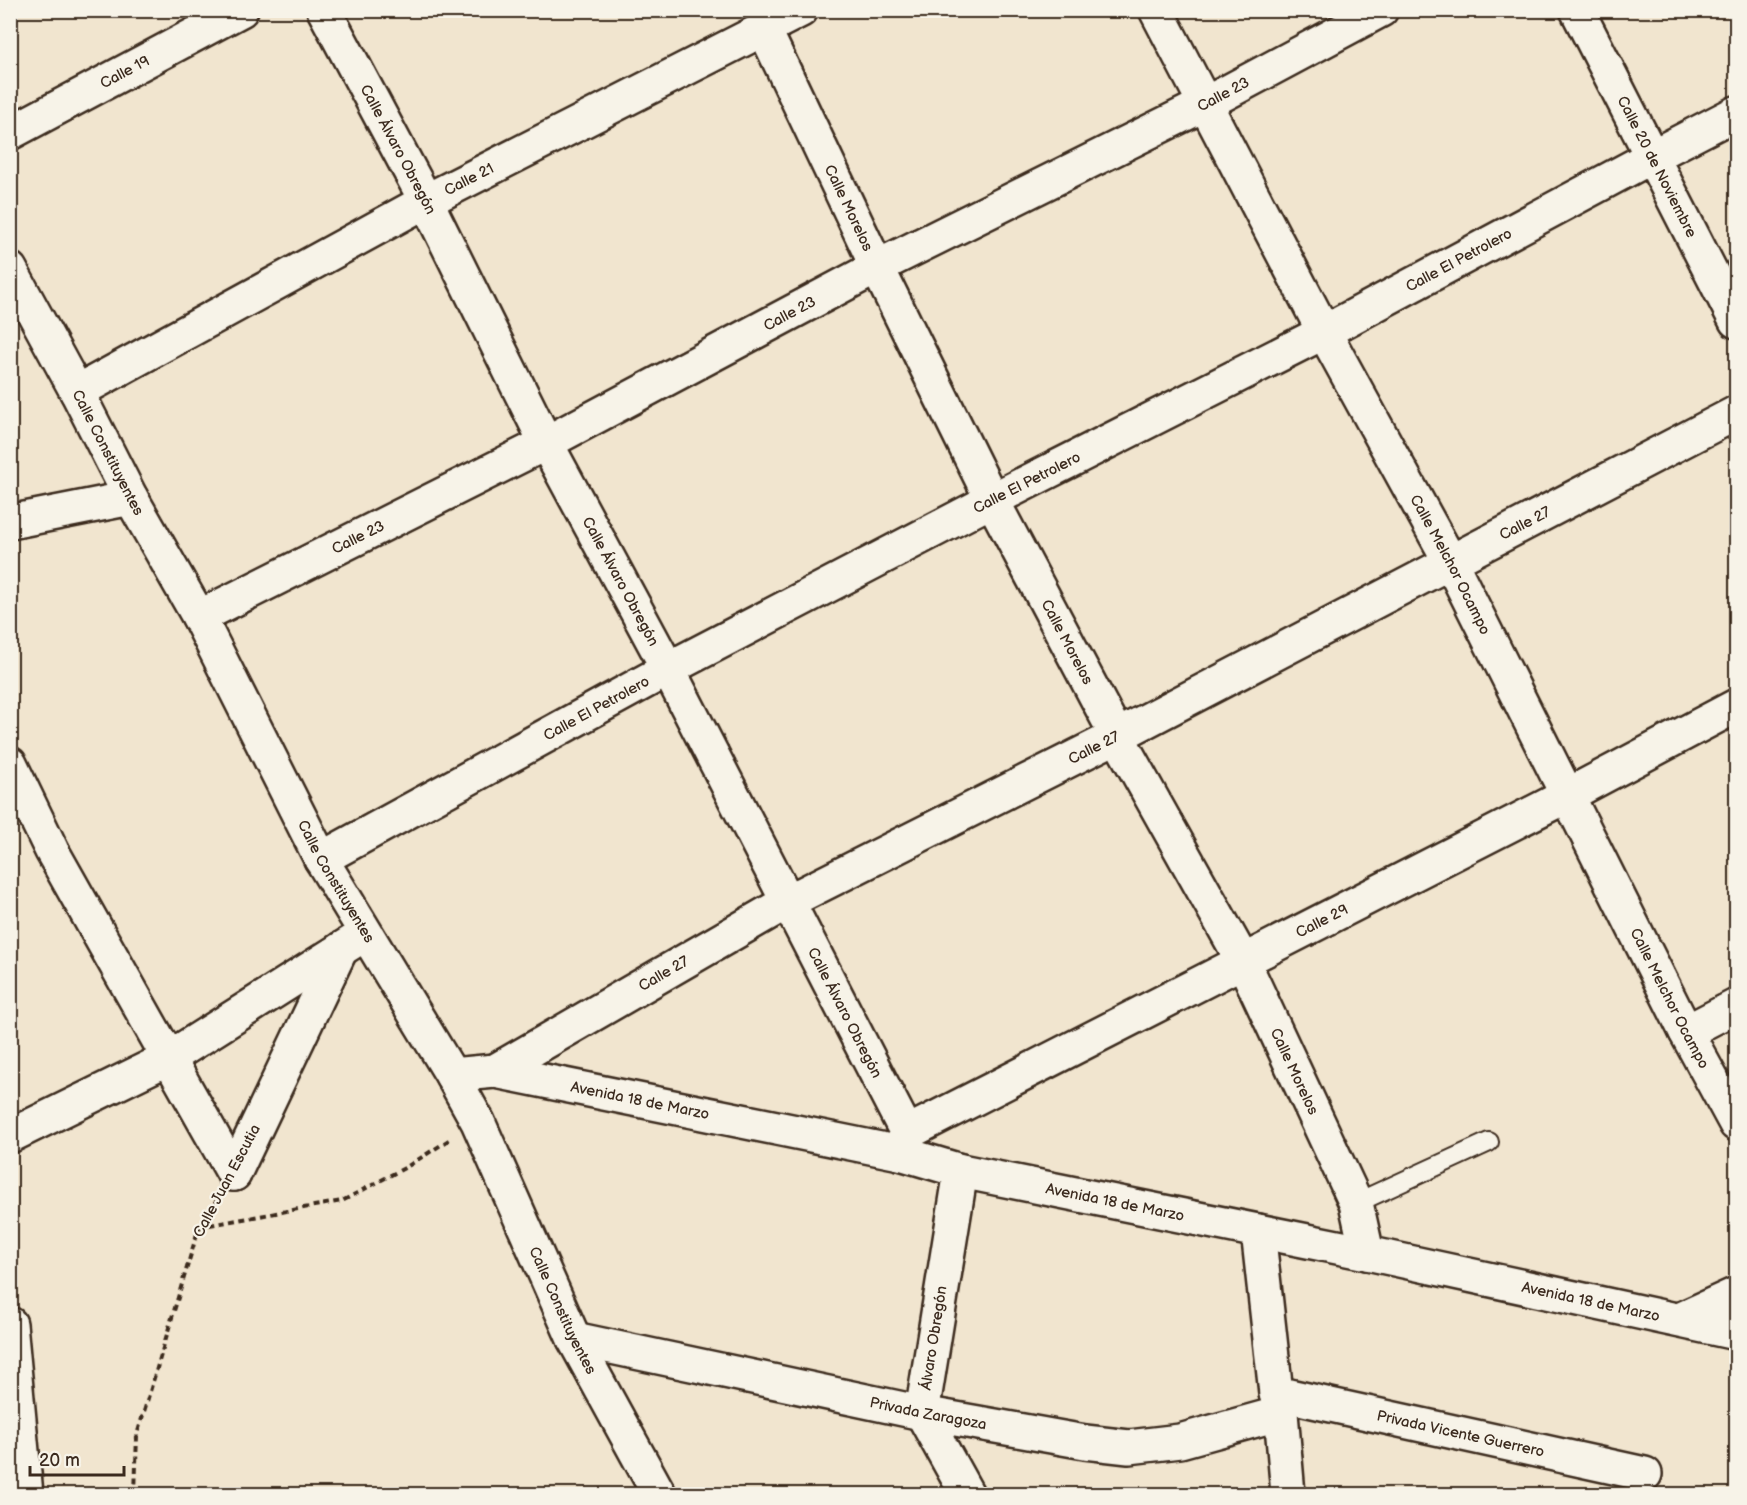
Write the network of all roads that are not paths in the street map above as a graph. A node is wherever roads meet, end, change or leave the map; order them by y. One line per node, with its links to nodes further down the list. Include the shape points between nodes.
1 (241, 10): 10 (street, Calle 19)
2 (324, 10): 12 (street, Calle Álvaro Obregón)
3 (801, 10): 7 (street, Calle 21)
4 (1156, 10): 8 (street, Calle Melchor Ocampo)
5 (1382, 10): 8 (street, Calle 23)
6 (1576, 10): 11 (street, Calle 20 de Noviembre)
7 (764, 29): 12 (street, Calle 21); 13 (street, Calle Morelos)
8 (1205, 104): 13 (street, Calle 23); 16 (street, Calle Melchor Ocampo)
9 (1737, 113): 11 (street, Calle El Petrolero)
10 (10, 133)
11 (1651, 157): 15 (street, Calle 20 de Noviembre); 16 (street, Calle El Petrolero)
12 (426, 201): 17 (street, Calle 21); 19 (street, Calle Álvaro Obregón)
13 (877, 267): 19 (street, Calle 23); 21 (street, Calle Morelos)
14 (10, 269): 17 (street, Calle Constituyentes)
15 (1737, 321)
16 (1324, 332): 21 (street, Calle El Petrolero); 23 (street, Calle Melchor Ocampo)
17 (76, 392): 20 (street, Calle Constituyentes)
18 (1737, 413): 23 (street, Calle 27)
19 (546, 443): 24 (street, Calle 23); 25 (street, Calle Álvaro Obregón)
20 (131, 498): 22 (street); 24 (street, Calle Constituyentes)
21 (992, 500): 25 (street, Calle El Petrolero); 27 (street, Calle Morelos)
22 (10, 522)
23 (1451, 563): 27 (street, Calle 27); 29 (street, Calle Melchor Ocampo)
24 (199, 617): 30 (street, Calle Constituyentes)
25 (668, 669): 30 (street, Calle El Petrolero); 31 (street, Calle Álvaro Obregón)
26 (1737, 706): 29 (street, Calle 29)
27 (1117, 736): 31 (street, Calle 27); 33 (street, Calle Morelos)
28 (10, 764): 36 (street, via 52,851)
29 (1568, 795): 33 (street, Calle 29); 35 (street, Calle Melchor Ocampo)
30 (321, 859): 32 (street, Calle Constituyentes)
31 (787, 902): 37 (street, Calle 27); 42 (street, Calle Álvaro Obregón)
32 (353, 941): 36 (street); 36 (street, Calle Juan Escutia, via 234,1174); 38 (street, Calle Constituyentes)
33 (1243, 961): 42 (street, Calle 29); 44 (street, Calle Morelos)
34 (1737, 1006): 35 (street)
35 (1686, 1032): 39 (street, Calle Melchor Ocampo)
36 (169, 1058): 40 (street)
37 (495, 1071): 38 (street, Calle 27); 42 (street, Avenida 18 de Marzo)
38 (452, 1075): 51 (street, Calle Constituyentes, via 478,1122)
39 (1737, 1124)
40 (10, 1136)
41 (1489, 1142): 44 (lane)
42 (904, 1143): 43 (street, Avenida 18 de Marzo)
43 (961, 1171): 45 (street, Avenida 18 de Marzo); 53 (street, Álvaro Obregón)
44 (1356, 1203): 46 (street, Calle Morelos)
45 (1258, 1231): 46 (street, Avenida 18 de Marzo); 52 (street)
46 (1367, 1253): 48 (street, Avenida 18 de Marzo)
47 (1737, 1294): 48 (street)
48 (1679, 1320): 50 (street, Avenida 18 de Marzo)
49 (11, 1328): 55 (street)
50 (1737, 1333)
51 (574, 1339): 53 (street, Privada Zaragoza); 56 (street, Calle Constituyentes)
52 (1279, 1403): 53 (street, Privada Zaragoza, via 1180,1441 1129,1447); 54 (street, Privada Vicente Guerrero); 58 (street)
53 (922, 1413): 57 (street)
54 (1645, 1474)
55 (26, 1494)
56 (659, 1494)
57 (967, 1494)
58 (1288, 1494)

